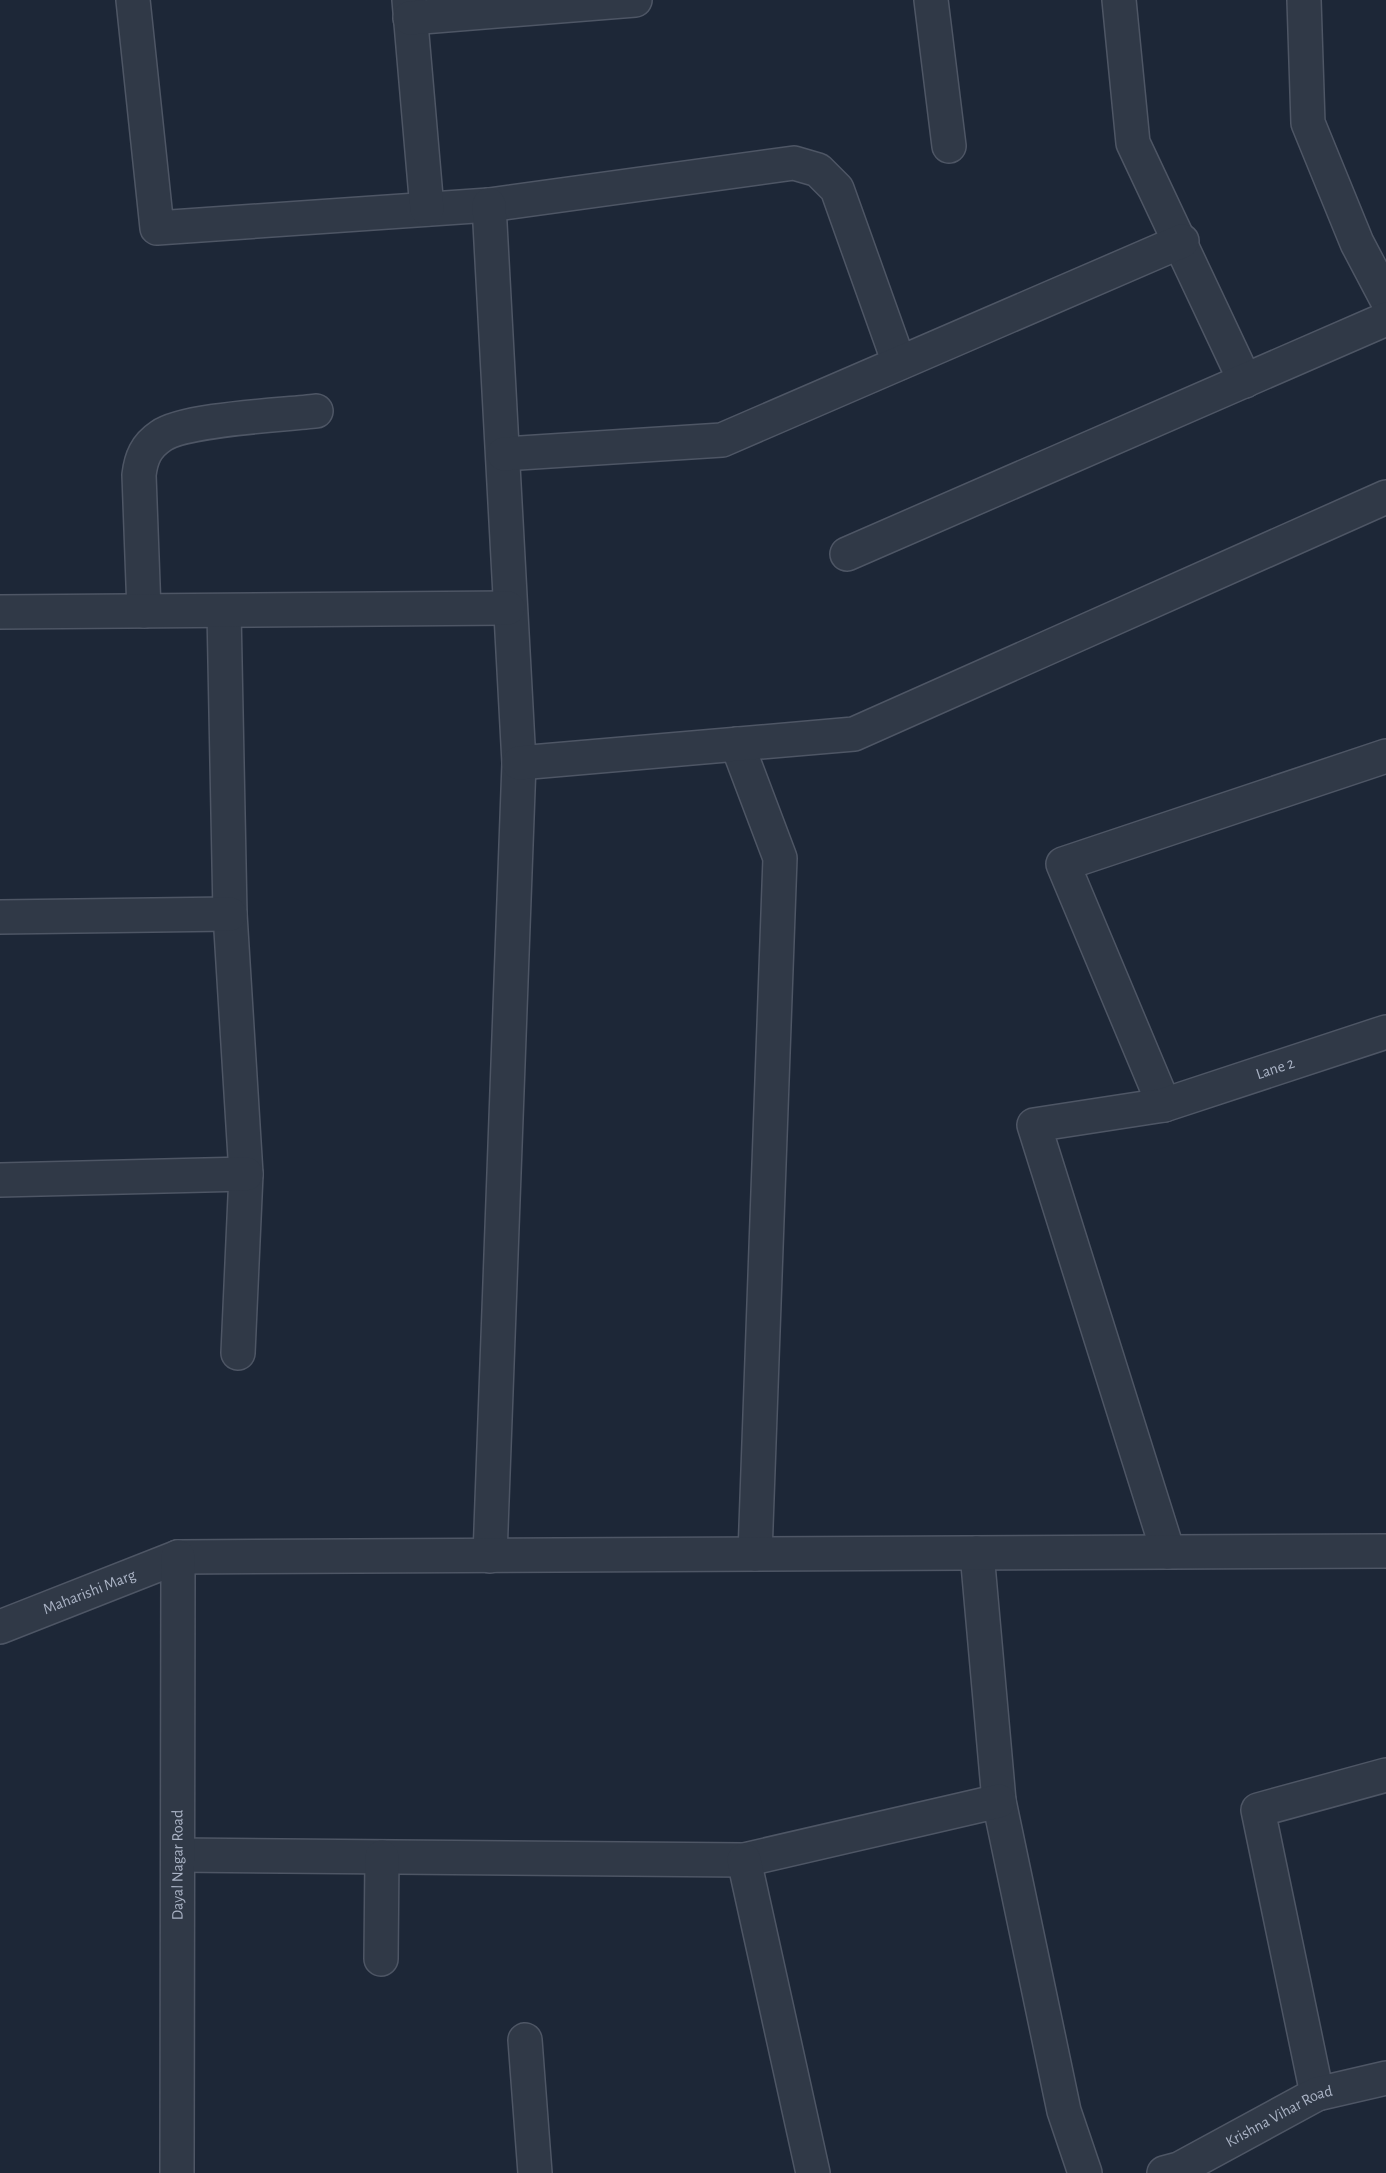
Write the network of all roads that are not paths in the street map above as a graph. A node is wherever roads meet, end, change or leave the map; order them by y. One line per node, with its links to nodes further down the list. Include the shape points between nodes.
1 (133, 0): 9 (street, via 158,228)
2 (635, 0): 6 (street)
3 (931, 0): 7 (street)
4 (1119, 0): 10 (street, via 1133,143)
5 (1304, 0): 11 (street, via 1308,123 1357,243)
6 (410, 9): 9 (street)
7 (949, 146)
8 (489, 205): 9 (street); 13 (street, via 754,167 794,163 818,170 837,189); 16 (street)
9 (427, 209)
10 (1182, 241): 13 (street); 14 (street)
11 (1386, 298)
12 (1386, 319): 14 (street)
13 (899, 363): 16 (street, via 722,440)
14 (1245, 381): 18 (street)
15 (316, 411): 21 (street, via 185,426 161,435 142,456)
16 (504, 454): 19 (street)
17 (1386, 497): 23 (street, via 854,734)
18 (847, 554)
19 (508, 608): 20 (street); 25 (street)
20 (224, 610): 21 (street); 26 (street)
21 (144, 611): 22 (street)
22 (0, 612)
23 (737, 744): 25 (street); 36 (street, via 780,858)
24 (1386, 756): 29 (street, via 1063,864)
25 (519, 763): 37 (street)
26 (230, 914): 27 (street); 30 (street)
27 (0, 917)
28 (1386, 1032): 29 (street, Lane 2)
29 (1164, 1105): 34 (street, Lane 2, via 1034,1125)
30 (246, 1174): 31 (street); 32 (street)
31 (0, 1180)
32 (238, 1353)
33 (1386, 1551): 34 (street)
34 (1168, 1552): 35 (street)
35 (977, 1553): 36 (street); 41 (street)
36 (755, 1554): 37 (street)
37 (490, 1556): 38 (street)
38 (178, 1557): 39 (street, Maharishi Marg); 42 (street, Dayal Nagar Road)
39 (0, 1627)
40 (1386, 1775): 48 (street, via 1258,1810)
41 (999, 1801): 44 (street); 53 (street, via 1064,2111)
42 (178, 1856): 43 (street); 50 (street, Dayal Nagar Road)
43 (381, 1857): 44 (street); 45 (street)
44 (744, 1860): 52 (street)
45 (381, 1959)
46 (525, 2040): 51 (street)
47 (1386, 2078): 48 (street, Krishna Vihar Road)
48 (1317, 2094): 49 (street, Krishna Vihar Road)
49 (1174, 2172)
50 (177, 2173)
51 (535, 2173)
52 (813, 2173)
53 (1085, 2173)

